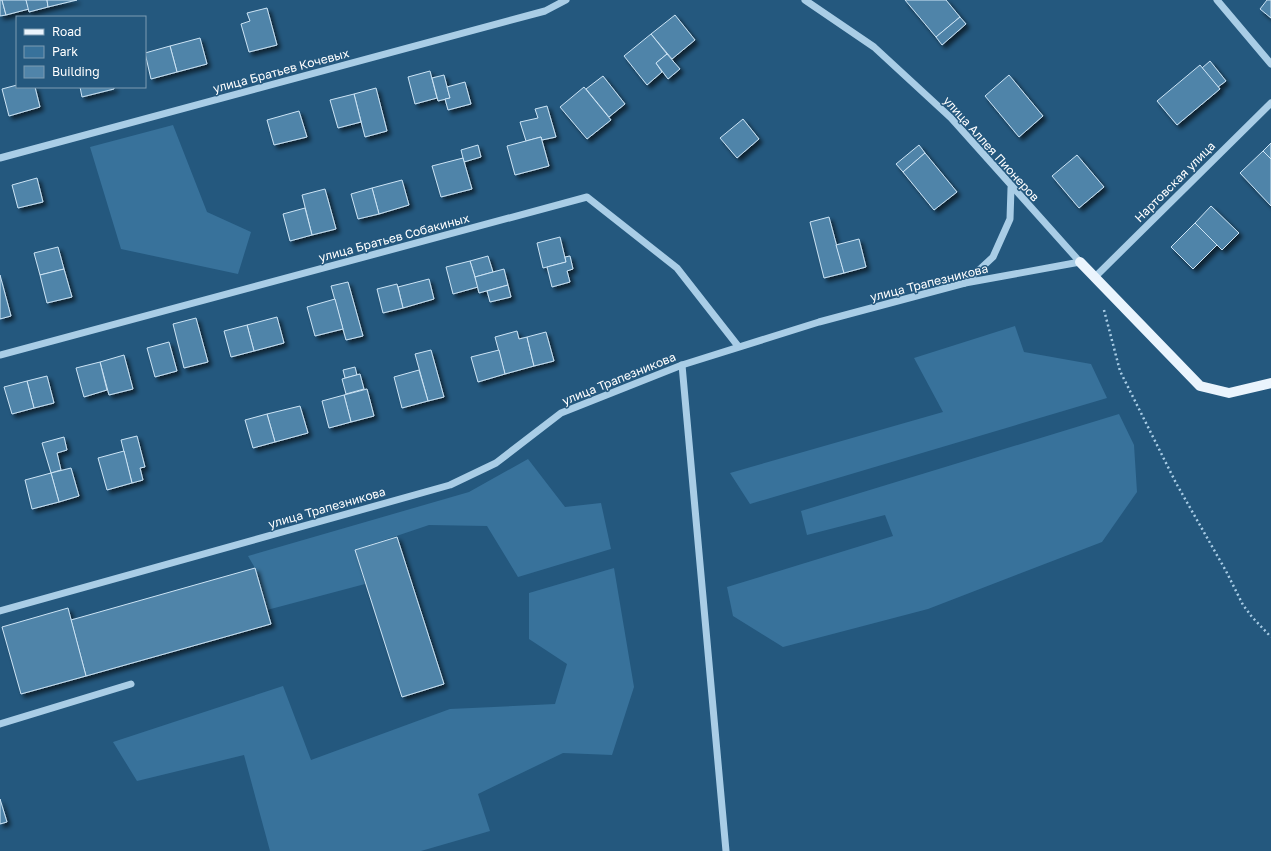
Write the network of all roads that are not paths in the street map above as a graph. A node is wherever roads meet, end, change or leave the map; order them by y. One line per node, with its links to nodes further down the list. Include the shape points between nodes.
1 (566, 0): 6 (street, улица Братьев Кочевых, via 545,11)
2 (804, 0): 7 (street, улица Аллея Пионеров, via 874,47 951,118)
3 (1217, 0): 4 (street)
4 (1271, 64)
5 (1271, 103): 9 (street, Нартовская улица)
6 (0, 158)
7 (1011, 188): 8 (street, улица Аллея Пионеров); 10 (street, via 1010,219 993,257)
8 (1080, 262): 9 (main road); 10 (street, улица Трапезникова)
9 (1095, 277): 14 (main road, via 1200,386 1229,393)
10 (965, 284): 11 (street, улица Трапезникова)
11 (738, 346): 12 (street, улица Братьев Собакиных, via 677,268 587,197); 13 (street, улица Трапезникова)
12 (0, 355)
13 (682, 365): 15 (street, улица Трапезникова, via 561,413 496,463 450,485); 18 (street)
14 (1271, 383)
15 (0, 611)
16 (131, 684): 17 (street)
17 (0, 724)
18 (726, 851)

